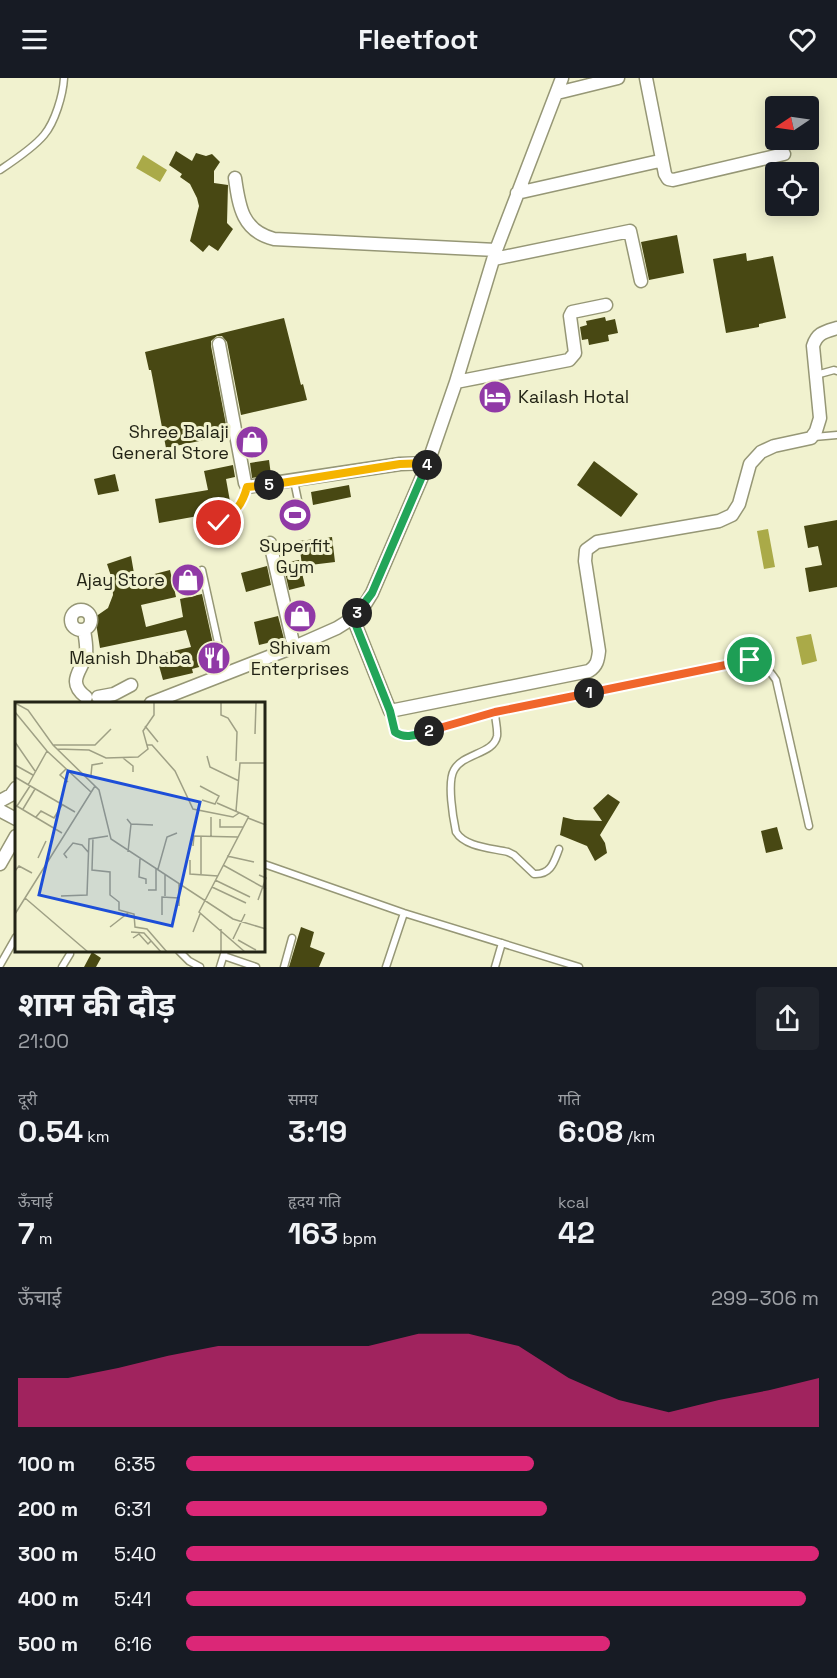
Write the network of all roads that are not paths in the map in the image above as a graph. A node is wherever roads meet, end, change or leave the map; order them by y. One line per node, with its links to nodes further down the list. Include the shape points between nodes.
1 (64, 78): 8 (lane, via 55,115 45,135)
2 (562, 78): 5 (street)
3 (618, 78): 5 (street)
4 (646, 78): 6 (street, via 668,179)
5 (557, 93): 10 (street)
6 (784, 153)
7 (655, 162): 10 (street)
8 (0, 170)
9 (235, 178): 11 (street, via 245,220 265,237)
10 (517, 193): 11 (street)
11 (495, 254): 12 (street, via 630,231); 18 (street)
12 (641, 281)
13 (606, 305): 18 (street, via 572,312 575,353 570,360)
14 (837, 328): 17 (street, via 815,338)
15 (219, 344): 23 (street)
16 (837, 371): 17 (lane)
17 (815, 375): 20 (street, via 820,418)
18 (456, 382): 21 (street)
19 (837, 435): 20 (lane)
20 (811, 438): 35 (street, via 760,452 750,464 732,515 719,521 597,542 586,550 599,651 593,668)
21 (428, 463): 22 (street); 28 (street, via 372,593)
22 (294, 481): 23 (street); 25 (lane)
23 (247, 487): 24 (lane, via 237,509)
24 (219, 523)
25 (303, 524)
26 (270, 543): 30 (street)
27 (202, 570): 31 (lane)
28 (353, 618): 30 (street); 35 (street)
29 (84, 630): 33 (street, via 86,655 76,683 80,692)
30 (294, 647): 31 (street)
31 (225, 674): 34 (street)
32 (131, 685): 33 (street)
33 (92, 700)
34 (154, 702)
35 (390, 711): 36 (lane, via 395,732 401,736)
36 (495, 712): 41 (lane, via 750,660 762,664 776,680); 43 (lane, via 494,743 462,760 453,772 456,832 468,843 514,855 534,874 552,867)
37 (15, 789): 38 (street)
38 (0, 801): 39 (street)
39 (0, 812): 40 (street)
40 (15, 819)
41 (809, 826)
42 (15, 838): 44 (street)
43 (559, 849)
44 (0, 864)
45 (266, 865): 46 (lane)
46 (404, 913): 49 (lane); 59 (lane)
47 (292, 938): 58 (lane)
48 (15, 939): 53 (lane)
49 (502, 943): 60 (lane); 61 (lane)
50 (180, 952): 55 (lane)
51 (224, 953): 56 (lane); 57 (lane)
52 (70, 954): 54 (lane)
53 (0, 965)
54 (62, 967)
55 (200, 967)
56 (220, 967)
57 (256, 967)
58 (284, 967)
59 (386, 967)
60 (495, 967)
61 (579, 967)

